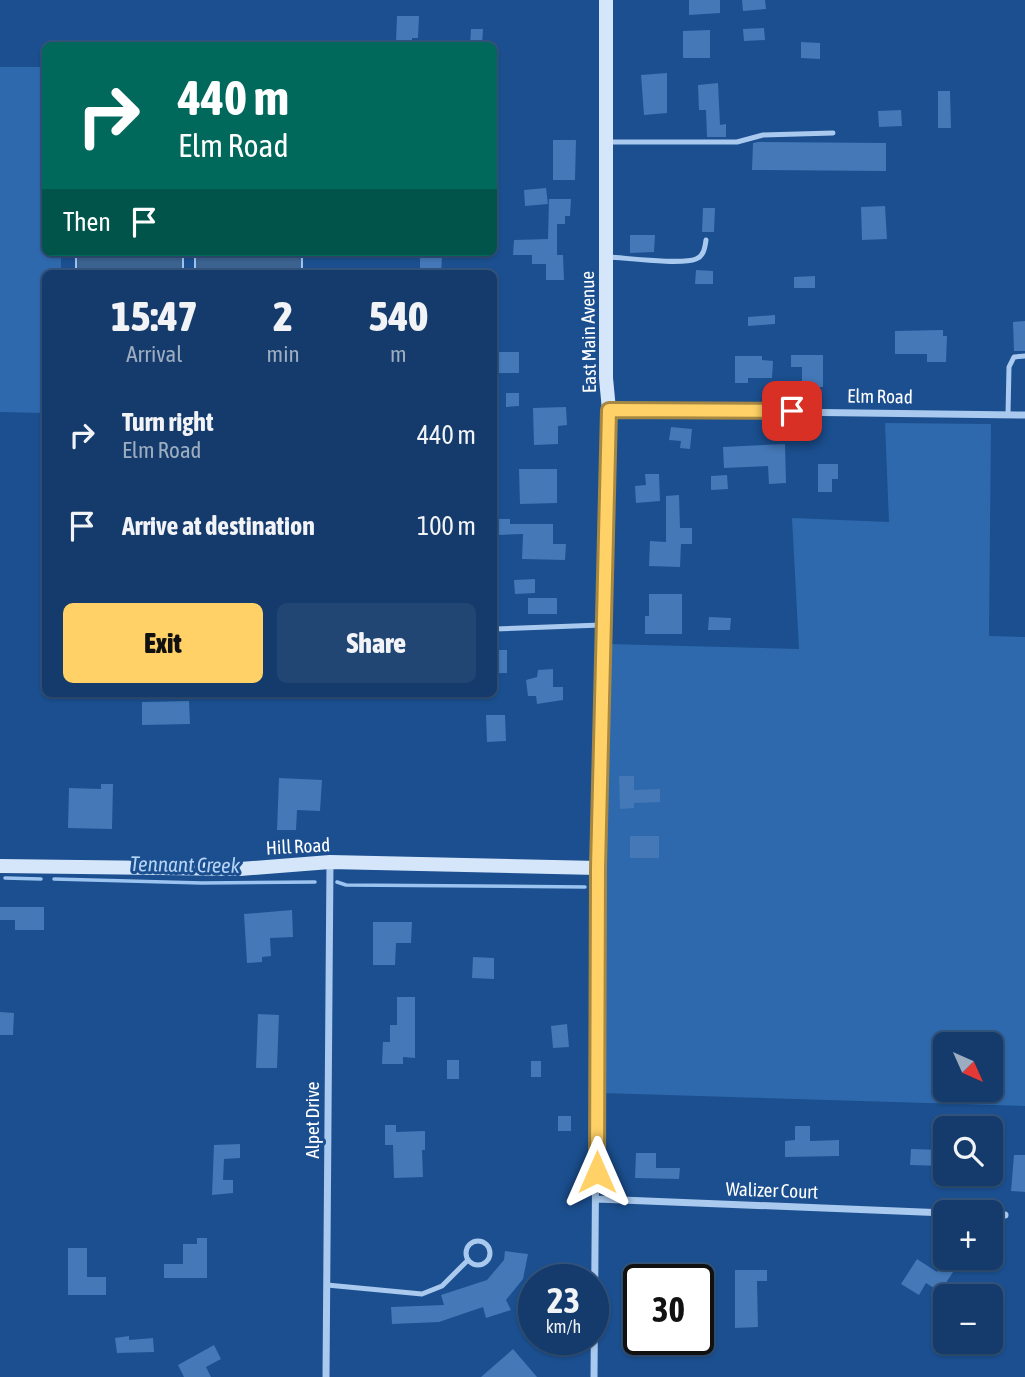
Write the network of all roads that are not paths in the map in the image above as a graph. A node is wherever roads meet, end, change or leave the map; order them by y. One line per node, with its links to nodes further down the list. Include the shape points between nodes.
1 (606, 0): 3 (street, East Main Avenue)
2 (833, 133): 3 (lane, via 763,135 737,142)
3 (606, 142): 5 (street, East Main Avenue)
4 (706, 240): 5 (lane, via 704,252 696,259)
5 (606, 257): 7 (street, East Main Avenue)
6 (1025, 356): 8 (lane, via 1014,357 1009,367)
7 (609, 410): 8 (street, Elm Road); 10 (street, East Main Avenue)
8 (1008, 414): 9 (street, Elm Road)
9 (1025, 415)
10 (604, 625): 11 (lane); 14 (street, East Main Avenue)
11 (497, 629)
12 (330, 862): 13 (street, Hill Road, via 240,869); 14 (street, Hill Road); 18 (street, Alpet Drive)
13 (0, 866)
14 (598, 868): 15 (street, East Main Avenue)
15 (597, 1199): 16 (street, Walizer Court); 20 (street, East Main Avenue)
16 (933, 1212)
17 (468, 1260): 17 (lane, via 477,1265 485,1262 490,1254 487,1245 470,1243); 18 (lane, via 442,1286 422,1294)
18 (327, 1284): 19 (street, Alpet Drive)
19 (326, 1377)
20 (594, 1377)

